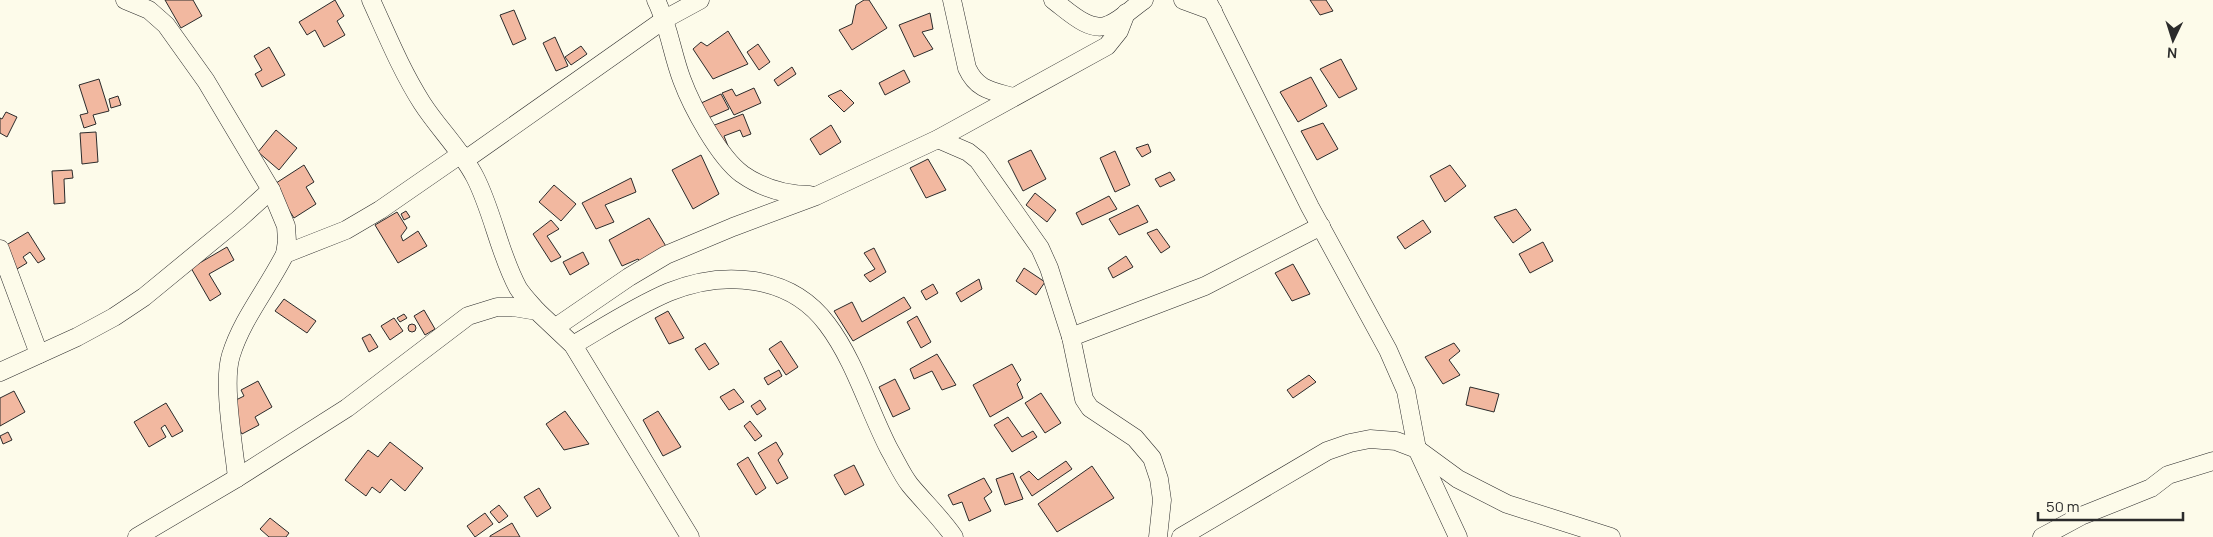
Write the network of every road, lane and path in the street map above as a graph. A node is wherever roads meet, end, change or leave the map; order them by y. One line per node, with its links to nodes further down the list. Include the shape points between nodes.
1 (125, 0): 15 (street, via 149,10 166,25 206,81)
2 (371, 0): 14 (street, via 401,66 422,102)
3 (656, 0): 11 (street)
4 (700, 0): 11 (street)
5 (952, 0): 12 (street, via 972,78 988,90)
6 (1052, 0): 10 (street, via 1088,25 1106,26)
7 (1144, 0): 10 (street)
8 (1183, 0): 9 (street)
9 (1210, 5): 17 (street)
10 (1126, 12): 12 (street, via 1119,31 1107,46)
11 (665, 19): 14 (street); 16 (street, via 682,81 719,148 741,173 763,186 790,195)
12 (1014, 97): 13 (street)
13 (938, 139): 16 (street); 22 (street, via 978,160 1029,231 1049,268)
14 (463, 157): 19 (street, via 346,230); 20 (street, via 476,178 519,290)
15 (271, 190): 19 (street, via 286,226); 24 (street, via 144,297 107,321)
16 (816, 196): 21 (street, via 666,255)
17 (1321, 226): 22 (street, via 1205,286); 26 (street, via 1400,375)
18 (0, 249): 24 (street)
19 (285, 254): 28 (street, via 240,331 230,357 227,383)
20 (537, 312): 21 (street); 28 (street, via 496,307 468,316 347,408)
21 (556, 327): 23 (street)
22 (1071, 337): 32 (street, via 1081,387 1090,408 1135,438 1152,458 1162,500)
23 (573, 345): 30 (street); 31 (street, via 668,292 695,283 742,279 773,284 796,294 827,324 853,369 909,484)
24 (39, 354): 25 (street)
25 (0, 372)
26 (1417, 449): 33 (street, via 1396,441 1370,439 1327,451); 34 (street); 35 (street, via 1458,478 1507,504)
27 (2209, 464): 36 (street, via 2168,475 2151,488 2081,516)
28 (237, 478): 29 (street)
29 (137, 537)
30 (690, 537)
31 (954, 537)
32 (1158, 537)
33 (1181, 537)
34 (1458, 537)
35 (1611, 537)
36 (2042, 537)

